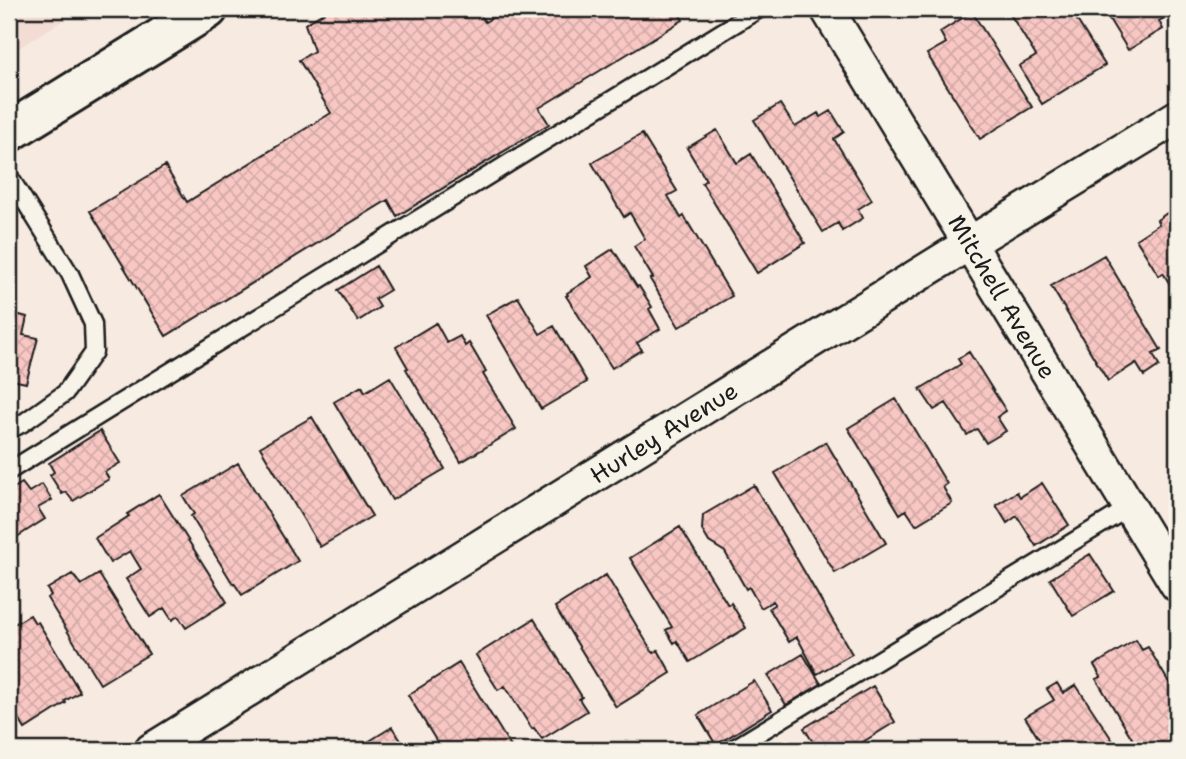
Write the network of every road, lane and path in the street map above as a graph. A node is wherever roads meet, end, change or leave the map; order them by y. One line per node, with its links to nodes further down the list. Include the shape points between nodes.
1 (208, 9): 5 (main road)
2 (760, 9): 9 (lane)
3 (827, 9): 7 (street, Mitchell Avenue)
4 (1177, 117): 7 (street, Hurley Avenue)
5 (9, 132)
6 (9, 176): 8 (lane, via 70,274 93,324 94,352 65,393)
7 (970, 243): 10 (street, Mitchell Avenue); 12 (street, Hurley Avenue)
8 (9, 430)
9 (9, 471)
10 (1130, 508): 11 (street, Mitchell Avenue); 13 (lane)
11 (1177, 586)
12 (151, 750)
13 (731, 750)

